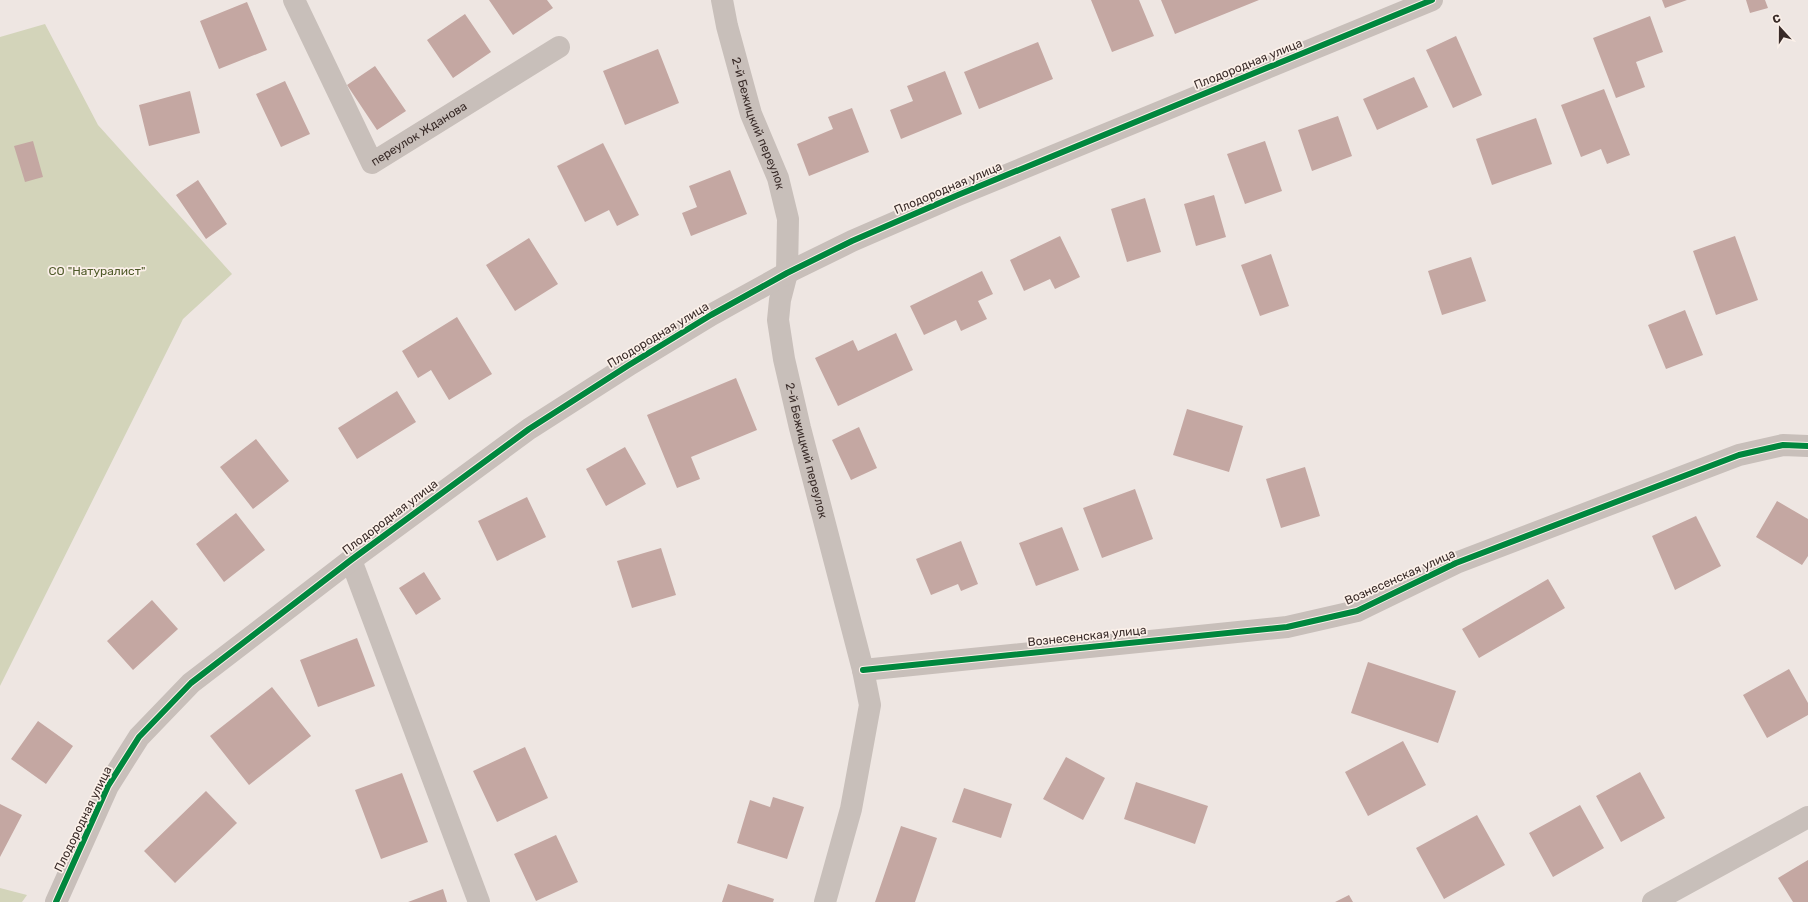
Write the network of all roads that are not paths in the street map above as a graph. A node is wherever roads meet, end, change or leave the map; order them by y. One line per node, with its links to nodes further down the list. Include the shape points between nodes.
1 (294, 0): 4 (street, переулок Жданова, via 372,163)
2 (722, 0): 5 (street, 2-й Бежицкий переулок, via 751,114 778,178 788,219)
3 (1432, 0): 5 (street, Плодородная улица, via 958,195 852,241)
4 (559, 47)
5 (787, 273): 7 (street, Плодородная улица, via 711,315 529,429); 8 (street, 2-й Бежицкий переулок, via 778,320 784,359)
6 (1808, 446): 8 (street, Вознесенская улица, via 1783,445 1739,455 1456,563 1357,611 1287,627)
7 (351, 560): 10 (street, Плодородная улица, via 190,683 138,737 108,786); 11 (street)
8 (863, 670): 12 (street, 2-й Бежицкий переулок, via 870,705 851,809)
9 (1808, 817): 13 (street)
10 (56, 902)
11 (480, 902)
12 (825, 902)
13 (1653, 902)

